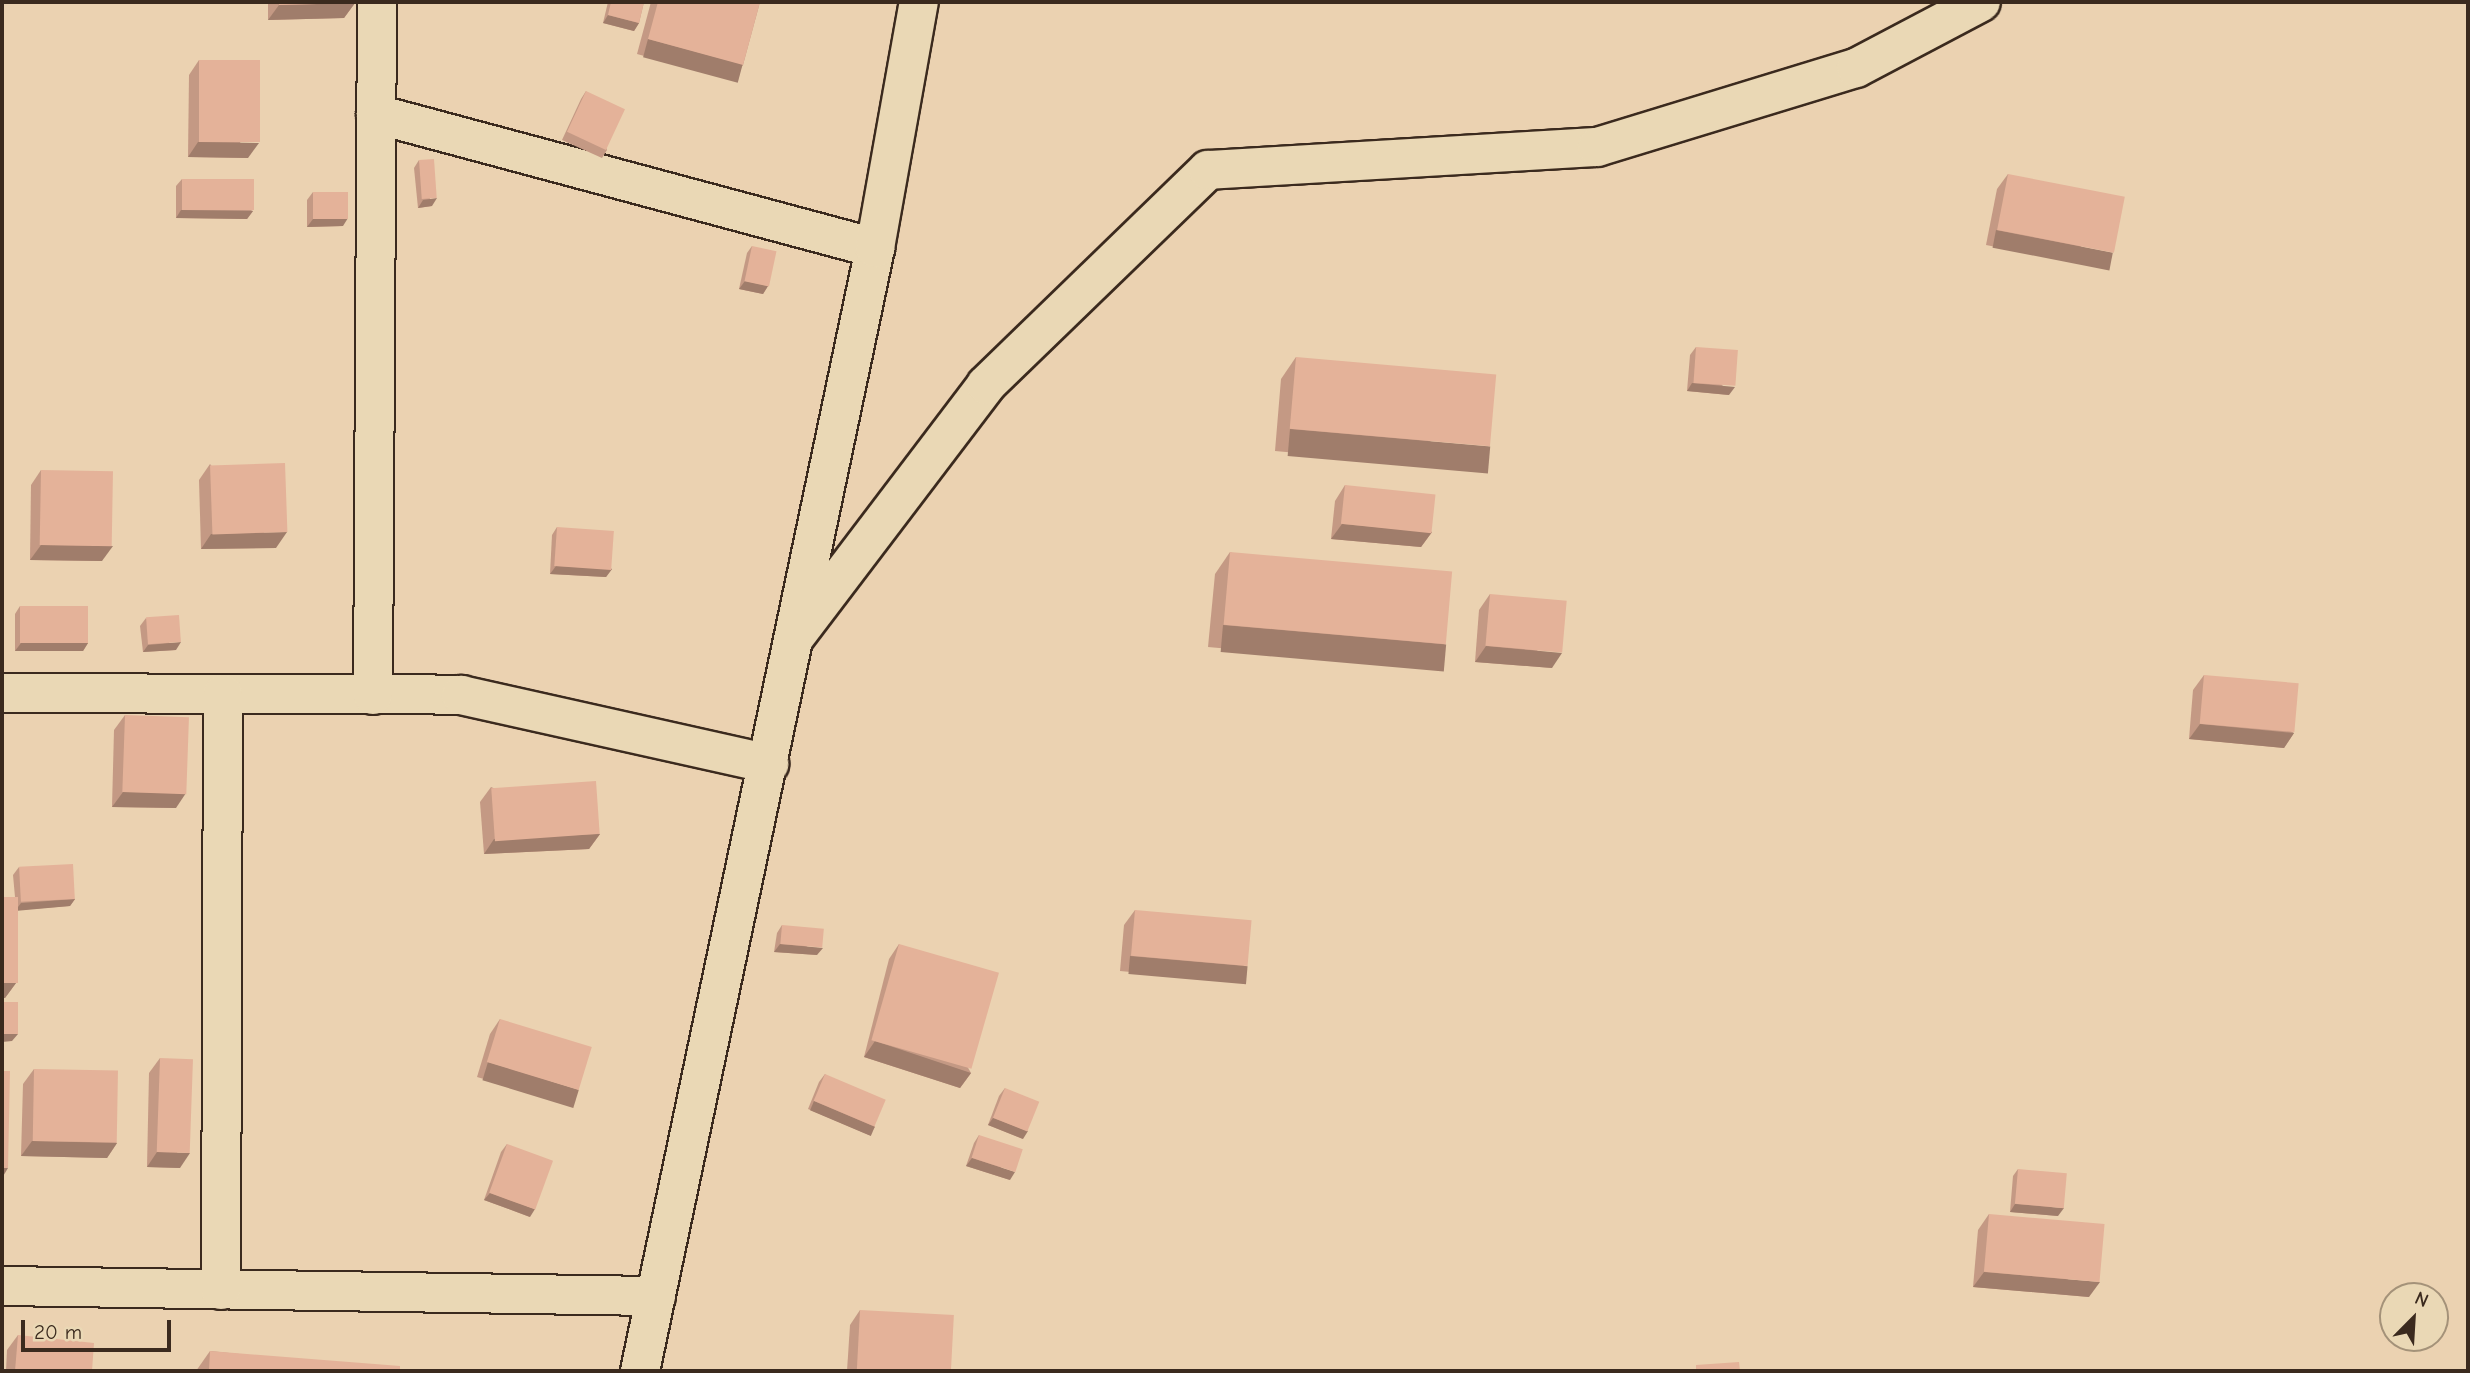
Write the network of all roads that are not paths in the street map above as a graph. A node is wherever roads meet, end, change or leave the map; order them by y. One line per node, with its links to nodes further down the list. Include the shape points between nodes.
1 (377, 2): 4 (street)
2 (919, 2): 5 (street)
3 (1981, 2): 6 (street, via 1856,68 1597,147 1208,170 986,385)
4 (376, 114): 5 (street); 9 (street)
5 (875, 248): 6 (street)
6 (795, 637): 10 (street)
7 (2, 693): 8 (street)
8 (223, 694): 9 (street); 12 (street)
9 (373, 695): 10 (street, via 461,695)
10 (769, 764): 13 (street)
11 (2, 1286): 12 (street)
12 (221, 1290): 13 (street)
13 (656, 1296): 14 (street)
14 (640, 1371)

